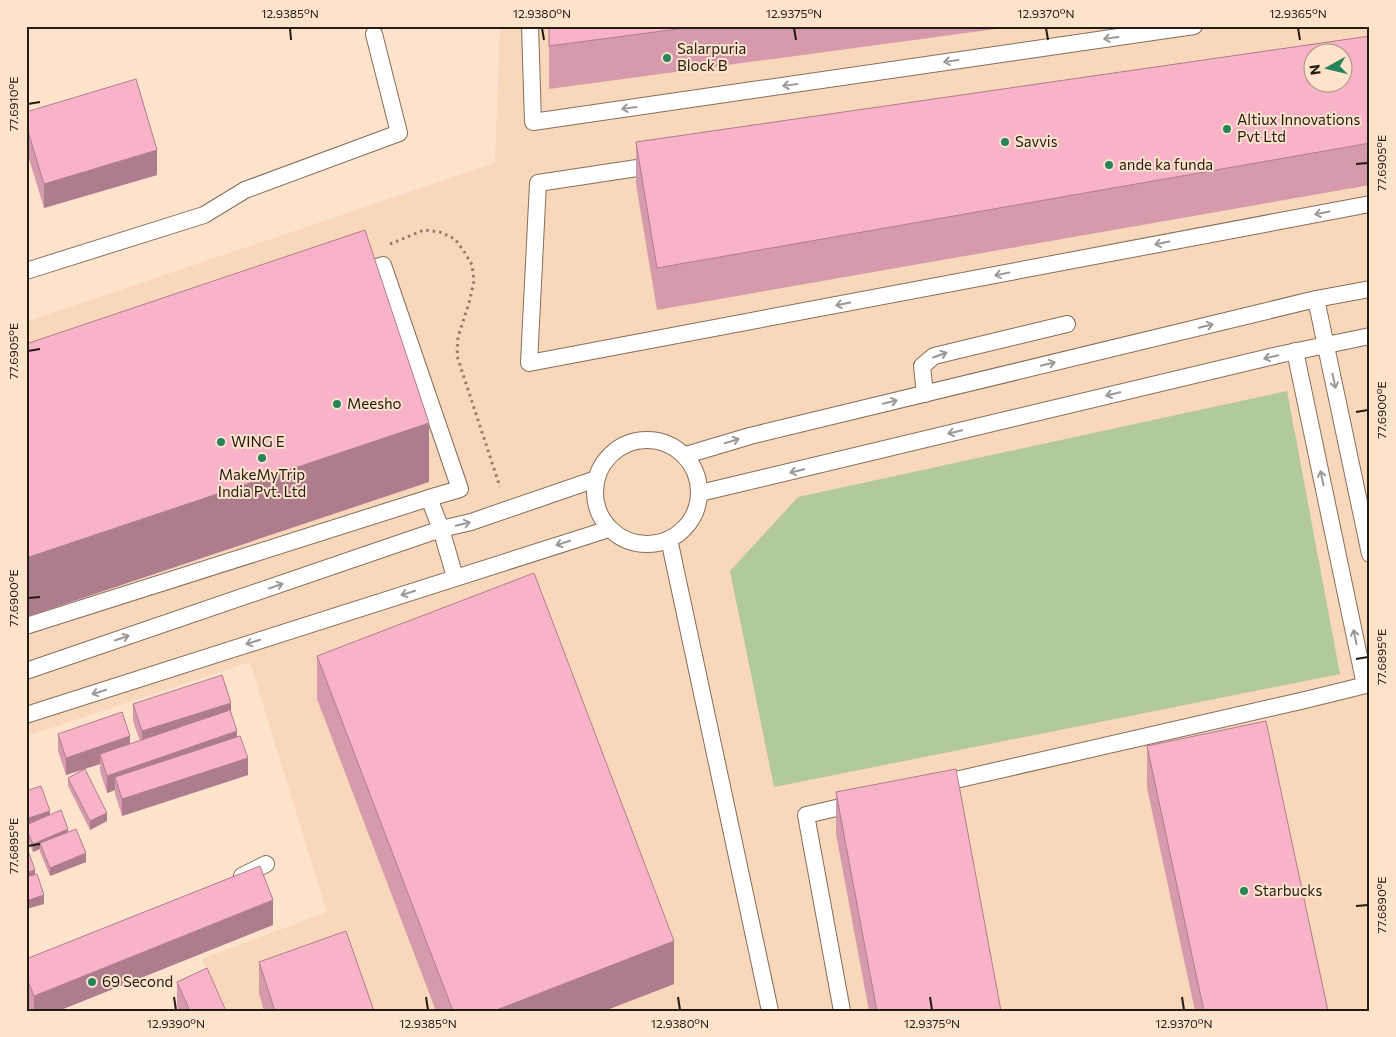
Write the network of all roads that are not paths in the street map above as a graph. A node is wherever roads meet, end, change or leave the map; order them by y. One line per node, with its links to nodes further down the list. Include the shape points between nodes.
1 (530, 26): 2 (lane, one-way to 1, via 533,122)
2 (1194, 26)
3 (374, 34): 6 (lane, via 399,133 246,190 204,214)
4 (676, 162): 5 (lane, one-way to 4, via 529,363 538,183)
5 (1370, 204)
6 (26, 270)
7 (346, 277): 18 (lane, via 383,265 460,489)
8 (1370, 289): 9 (lane)
9 (1316, 299): 12 (lane); 14 (lane, one-way to 9)
10 (1067, 324): 14 (lane, one-way to 10, via 922,366 934,356)
11 (1370, 336): 12 (lane)
12 (1327, 344): 13 (lane); 22 (lane, one-way to 22)
13 (1295, 351): 17 (lane, one-way to 17); 26 (lane, one-way to 13)
14 (925, 394): 15 (lane, one-way to 14, via 750,436)
15 (686, 456): 16 (lane, via 673,445 658,440 626,443 602,464); 17 (lane, via 695,469)
16 (596, 479): 19 (lane, via 595,497); 20 (lane, one-way to 16)
17 (700, 493): 21 (lane, via 698,505 686,528)
18 (429, 498): 20 (lane); 24 (lane)
19 (609, 529): 21 (lane, via 624,539 642,544); 23 (lane, one-way to 23)
20 (441, 530): 23 (lane); 25 (lane, one-way to 20)
21 (669, 539): 32 (lane)
22 (1370, 554)
23 (455, 578): 27 (lane, one-way to 27)
24 (26, 626)
25 (26, 671)
26 (1368, 684): 28 (lane)
27 (26, 716)
28 (921, 788)
29 (873, 799): 33 (lane, via 806,814)
30 (266, 864): 31 (lane)
31 (231, 881)
32 (770, 1011)
33 (842, 1011)

